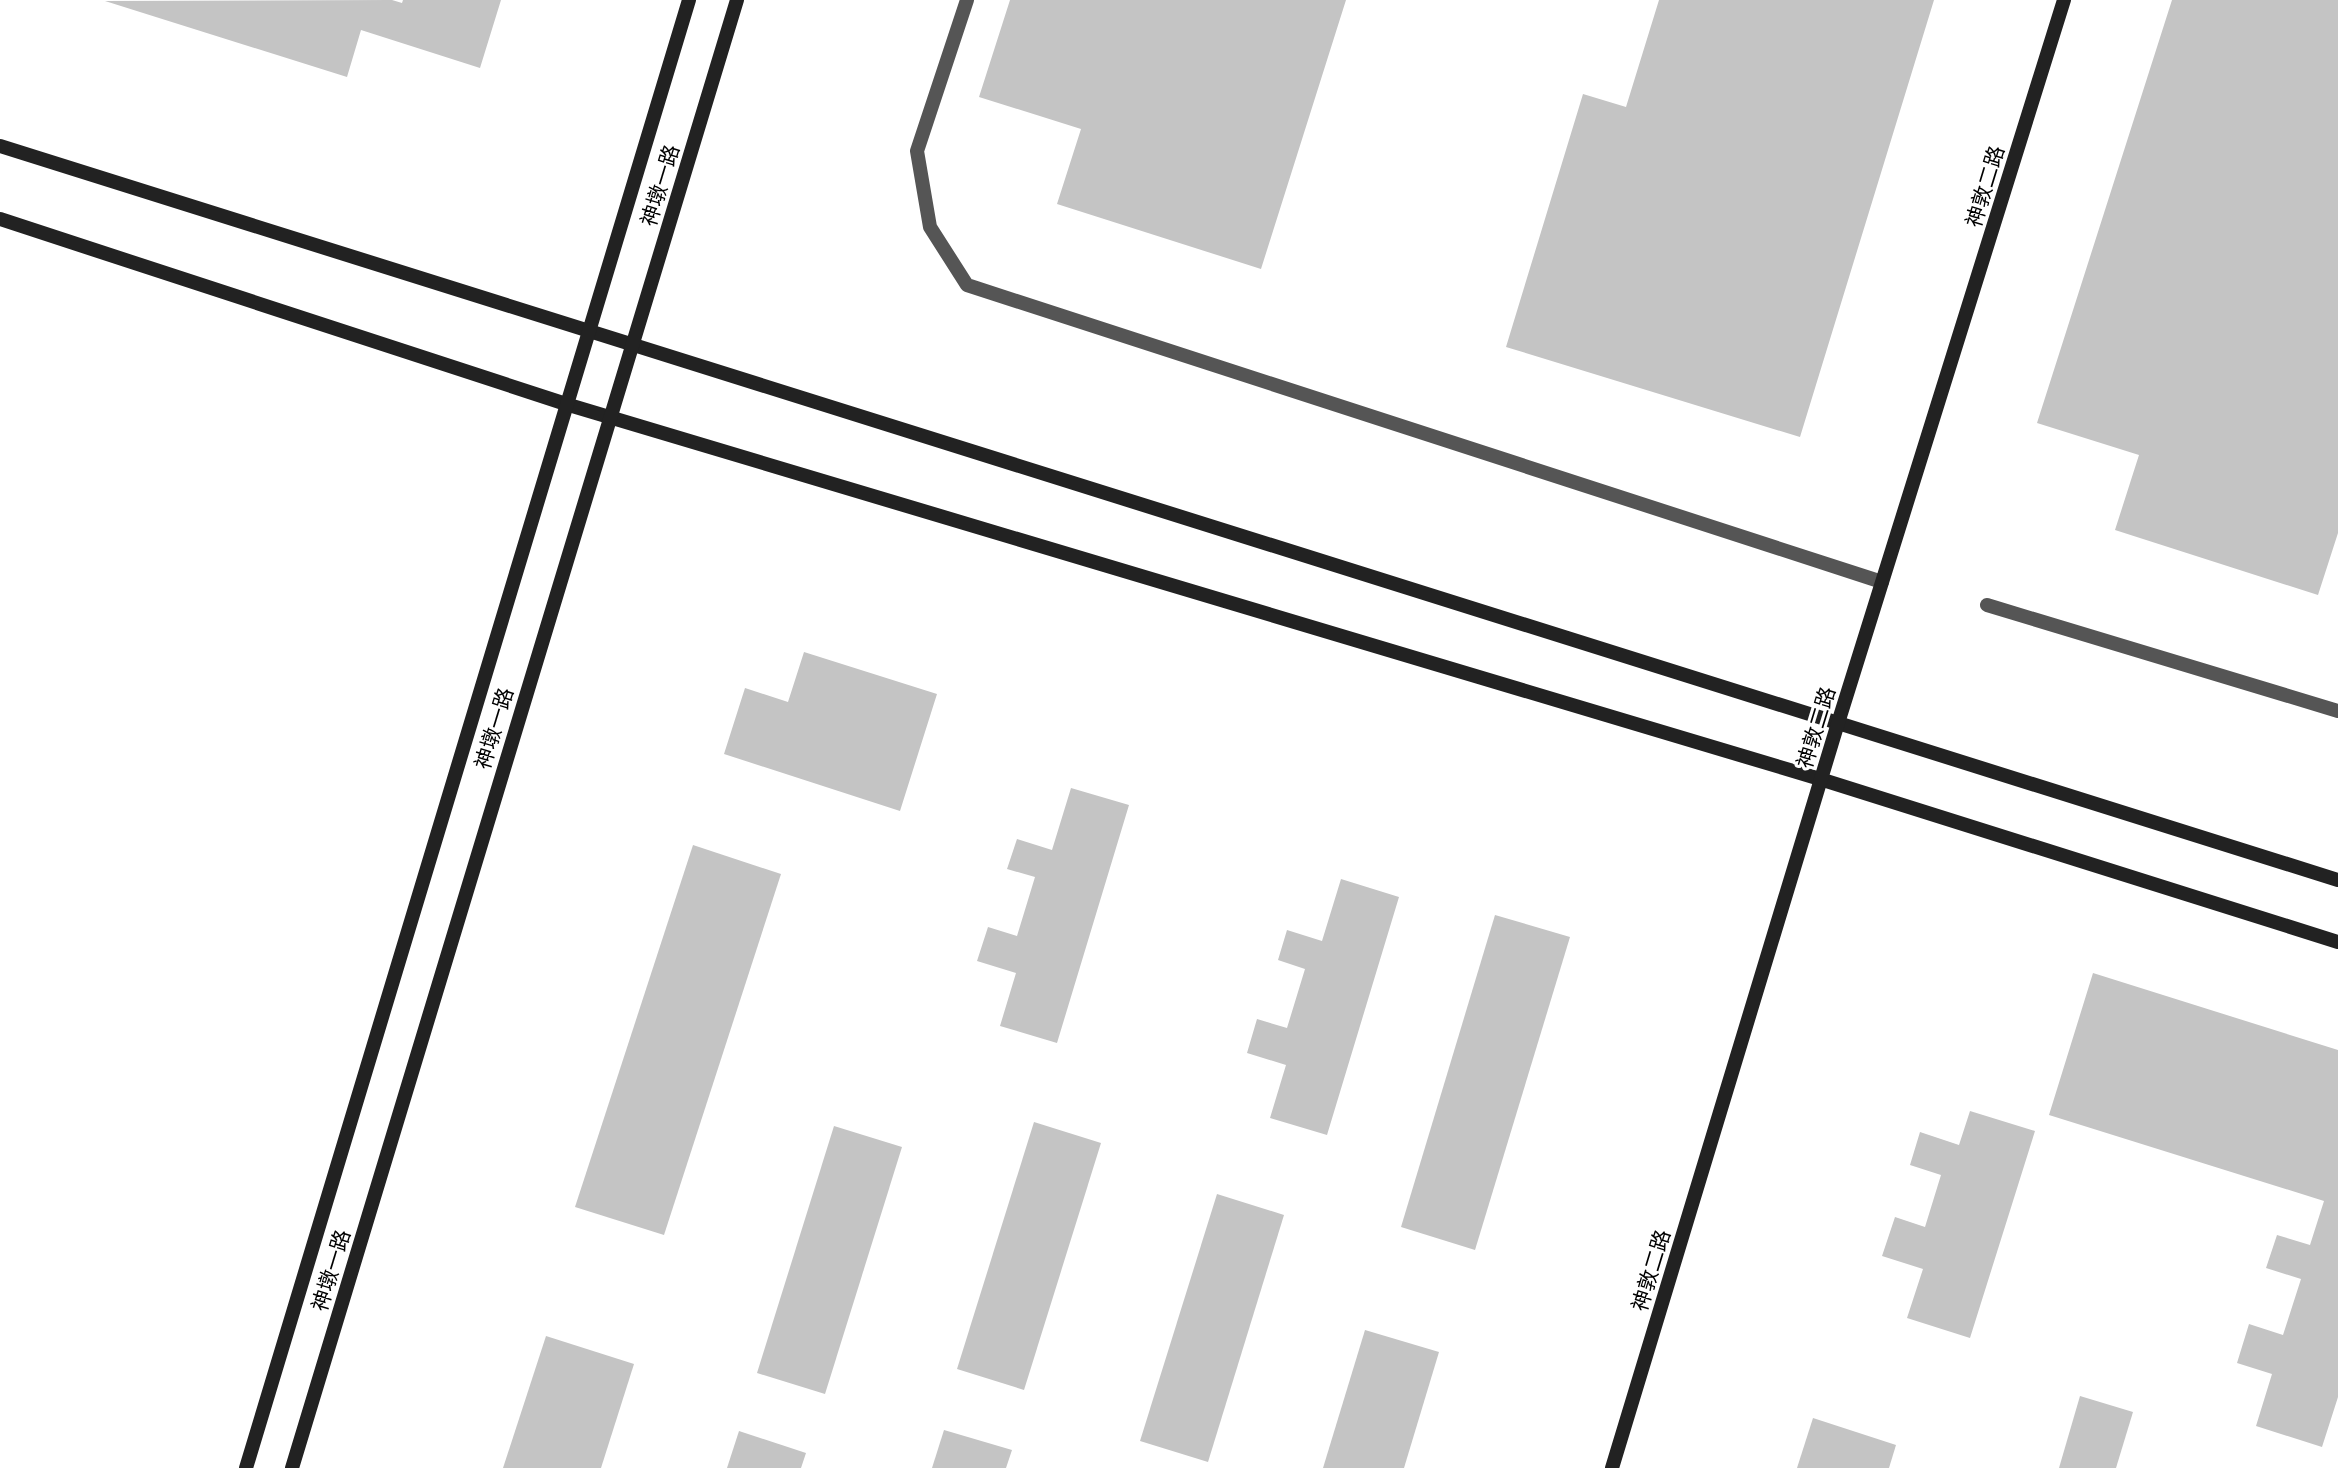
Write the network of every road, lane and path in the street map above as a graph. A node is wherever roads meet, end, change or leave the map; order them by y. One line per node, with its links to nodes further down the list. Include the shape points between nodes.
1 (689, 0): 7 (street, 神墩一路)
2 (737, 0): 8 (street, 神墩一路)
3 (967, 0): 11 (street, via 917,151 930,228 967,285)
4 (2064, 0): 11 (street, 神敦二路)
5 (0, 146): 7 (street)
6 (0, 219): 9 (street)
7 (591, 332): 8 (street); 9 (street, 神墩一路)
8 (632, 343): 10 (street, 神墩一路); 14 (street)
9 (569, 405): 10 (street); 18 (street, 神墩一路)
10 (609, 417): 15 (street); 19 (street, 神墩一路)
11 (1882, 582): 14 (street, 神敦二路)
12 (1987, 605): 13 (street)
13 (2338, 711)
14 (1838, 723): 15 (street, 神敦二路); 16 (street)
15 (1821, 779): 17 (street); 20 (street, 神敦二路)
16 (2338, 880)
17 (2338, 942)
18 (246, 1468)
19 (292, 1468)
20 (1612, 1468)

